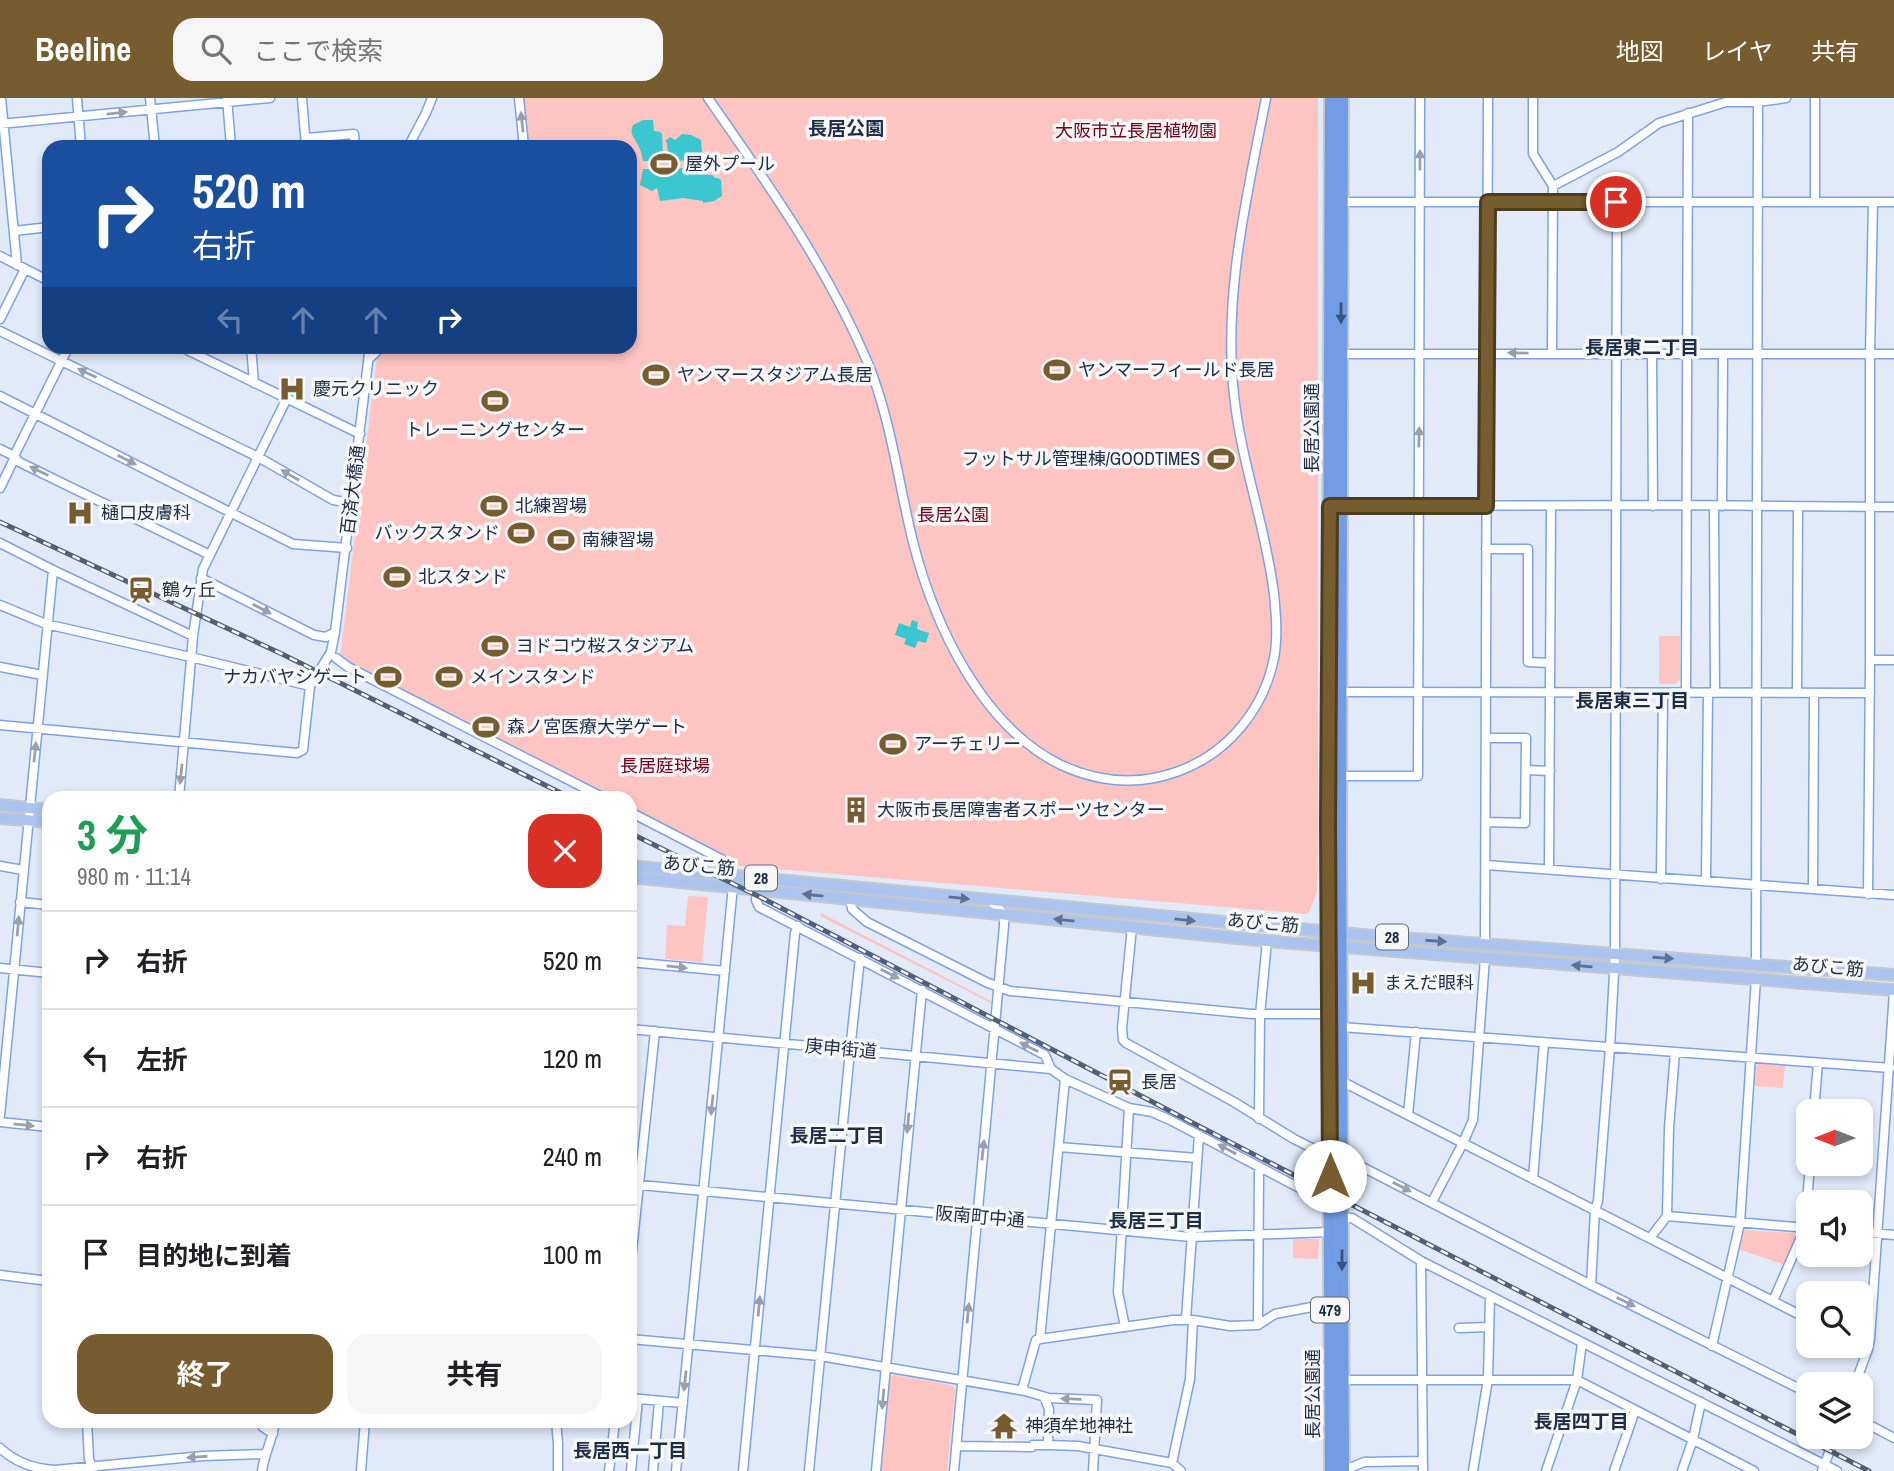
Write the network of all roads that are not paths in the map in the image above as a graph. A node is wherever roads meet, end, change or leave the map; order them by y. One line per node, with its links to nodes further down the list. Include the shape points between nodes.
1 (1, 98): 22 (street)
2 (77, 98): 21 (street)
3 (150, 98): 19 (street)
4 (270, 98): 17 (street)
5 (302, 98): 26 (street)
6 (432, 98): 29 (street)
7 (519, 98): 30 (street, one-way to 7)
8 (708, 98): 9 (street, via 797,231 868,364 921,569 962,662 984,698 1041,754 1097,779 1117,781 1171,774 1222,747 1256,706 1273,663 1277,629 1272,584 1234,397 1231,334 1246,196)
9 (1266, 98)
10 (1331, 98): 33 (highway, 長居公園通 / 479)
11 (1342, 98): 33 (highway, 長居公園通 / 479)
12 (1420, 98): 32 (street, one-way to 12)
13 (1488, 98): 34 (street)
14 (1533, 98): 31 (street, via 1532,154)
15 (1786, 98): 18 (street)
16 (1815, 98): 39 (street)
17 (227, 100): 19 (street); 25 (street)
18 (1758, 102): 20 (street, via 1726,102); 38 (street)
19 (151, 110): 21 (street, one-way to 19); 24 (street)
20 (1688, 113): 31 (street, via 1659,123 1618,152); 37 (street)
21 (78, 117): 22 (street); 23 (street)
22 (2, 124): 43 (street)
23 (80, 140)
24 (154, 140)
25 (230, 140)
26 (306, 140)
27 (318, 140): 28 (street, via 354,134)
28 (354, 140)
29 (412, 140)
30 (523, 140)
31 (1553, 186): 35 (street)
32 (1419, 201): 33 (street); 34 (street); 50 (street)
33 (1336, 202): 58 (highway, 長居公園通 / 479)
34 (1488, 202): 35 (street); 51 (street)
35 (1552, 202): 36 (street); 59 (street)
36 (1616, 202): 37 (street); 64 (street)
37 (1687, 202): 38 (street); 60 (street)
38 (1758, 202): 39 (street); 61 (street)
39 (1815, 202): 40 (street)
40 (1873, 202): 41 (street); 62 (street)
41 (1894, 202)
42 (42, 228): 43 (street)
43 (15, 231): 45 (street)
44 (0, 256): 45 (street)
45 (21, 267): 46 (street); 47 (street)
46 (42, 278)
47 (0, 319)
48 (0, 331): 49 (street)
49 (42, 351)
50 (1420, 353): 51 (street); 58 (street); 79 (street, one-way to 50)
51 (1487, 353): 59 (street, one-way to 51); 82 (street)
52 (48, 354): 68 (street)
53 (65, 354): 68 (street)
54 (195, 354): 69 (street)
55 (252, 354): 69 (street)
56 (369, 354): 67 (street, 百済大橋通)
57 (374, 354): 67 (street)
58 (1336, 354): 81 (highway, 長居公園通 / 479)
59 (1552, 354): 64 (street)
60 (1687, 354): 65 (street); 66 (street); 80 (street)
61 (1758, 354): 62 (street); 66 (street); 86 (street)
62 (1870, 354): 63 (street); 89 (street)
63 (1894, 354)
64 (1617, 355): 65 (street); 83 (street)
65 (1652, 355): 84 (street)
66 (1723, 355): 85 (street)
67 (369, 359): 73 (street, 百済大橋通)
68 (62, 361): 72 (street); 76 (street, one-way to 68)
69 (254, 383): 71 (street)
70 (0, 396): 72 (street)
71 (287, 398): 73 (street); 76 (street)
72 (34, 414): 75 (street); 91 (street, one-way to 91)
73 (360, 434): 78 (street, 百済大橋通)
74 (0, 449): 75 (street)
75 (14, 457): 77 (street); 95 (street, one-way to 75)
76 (258, 457): 78 (street, one-way to 76, via 333,500); 91 (street)
77 (0, 488)
78 (351, 503): 93 (street, 百済大橋通)
79 (1418, 505): 81 (street); 82 (street); 111 (street)
80 (1686, 505): 84 (street); 85 (street); 116 (street)
81 (1335, 506): 110 (highway, 長居公園通 / 479); 162 (highway, 長居公園通 / 479)
82 (1486, 506): 87 (street); 94 (street)
83 (1615, 506): 84 (street); 87 (street); 114 (street)
84 (1653, 506)
85 (1718, 506): 86 (street); 117 (street)
86 (1757, 506): 88 (street); 118 (street)
87 (1551, 507): 106 (street)
88 (1798, 507): 89 (street); 119 (street)
89 (1871, 507): 90 (street); 104 (street)
90 (1894, 507)
91 (230, 512): 93 (street, via 292,544); 95 (street)
92 (0, 543): 96 (street)
93 (346, 548): 100 (street, 百済大橋通)
94 (1486, 549): 106 (street, via 1528,549 1528,662); 112 (street)
95 (210, 555): 97 (street)
96 (53, 570): 99 (street); 101 (street)
97 (201, 578): 100 (street, one-way to 100, via 322,638); 101 (street)
98 (0, 605): 99 (street)
99 (46, 624): 102 (street); 108 (street)
100 (335, 632): 109 (street, 百済大橋通, via 331,652)
101 (193, 636): 102 (street)
102 (192, 657): 109 (street); 125 (street)
103 (336, 658): 130 (street)
104 (1870, 660): 105 (street); 121 (street)
105 (1894, 660)
106 (1550, 663): 113 (street)
107 (0, 667): 108 (street)
108 (42, 675): 123 (street)
109 (310, 686): 125 (street, via 299,753)
110 (1340, 692): 111 (street); 128 (highway, 長居公園通 / 479)
111 (1419, 692): 112 (street); 128 (street, via 1419,776)
112 (1487, 692): 113 (street); 124 (street)
113 (1550, 692): 114 (street); 127 (street)
114 (1615, 692): 115 (street); 145 (street)
115 (1663, 692): 116 (street); 147 (street)
116 (1686, 692): 117 (street)
117 (1711, 693): 118 (street); 148 (street)
118 (1757, 693): 119 (street); 149 (street)
119 (1797, 693): 120 (street)
120 (1814, 693): 121 (street); 152 (street)
121 (1870, 693): 153 (street)
122 (0, 725): 123 (street)
123 (37, 729): 125 (street); 132 (street, one-way to 123)
124 (1486, 738): 126 (street, via 1526,738); 138 (street)
125 (184, 743): 129 (street, one-way to 129)
126 (1526, 771): 127 (street); 138 (street, via 1525,823)
127 (1550, 771): 143 (street)
128 (1340, 776): 162 (highway, 長居公園通 / 479)
129 (180, 791)
130 (590, 791)
131 (0, 805): 132 (main road)
132 (29, 808): 133 (main road); 136 (street)
133 (42, 809)
134 (637, 816): 141 (street, via 721,859)
135 (0, 818): 136 (main road)
136 (28, 820): 137 (main road); 144 (street)
137 (42, 821)
138 (1486, 822): 139 (street)
139 (1486, 865): 143 (street); 164 (street)
140 (0, 866): 144 (street)
141 (721, 866)
142 (637, 867): 156 (main road, あびこ筋 / 28, one-way to 156)
143 (1549, 869): 145 (street)
144 (23, 870): 157 (street)
145 (1615, 874): 147 (street); 166 (street)
146 (637, 878): 150 (main road, あびこ筋 / 28)
147 (1661, 879): 148 (street)
148 (1706, 880): 149 (street)
149 (1757, 884): 152 (street); 170 (street)
150 (733, 886): 151 (main road, あびこ筋 / 28); 175 (street)
151 (757, 889): 155 (main road, あびこ筋 / 28, one-way to 151); 160 (street, via 759,907)
152 (1813, 889): 153 (street)
153 (1868, 894): 154 (street)
154 (1894, 895)
155 (850, 899): 159 (main road, あびこ筋 / 28); 178 (street, via 852,909 867,922)
156 (991, 901): 159 (street); 162 (main road, あびこ筋 / 28, one-way to 162)
157 (20, 902): 158 (street); 173 (street, one-way to 157)
158 (42, 904)
159 (1004, 914): 161 (main road, あびこ筋 / 28, one-way to 159); 178 (street)
160 (798, 926): 167 (street); 192 (street)
161 (1132, 928): 163 (main road, あびこ筋 / 28); 181 (street)
162 (1334, 932): 164 (main road, あびこ筋 / 28, one-way to 164); 165 (highway, 長居公園通 / 479)
163 (1267, 941): 165 (main road, あびこ筋 / 28); 183 (street)
164 (1485, 944): 166 (main road, あびこ筋 / 28)
165 (1335, 946): 168 (main road, あびこ筋 / 28); 182 (highway, 長居公園通 / 479); 184 (highway, 長居公園通 / 479)
166 (1615, 955): 170 (main road, あびこ筋 / 28, one-way to 170); 172 (street)
167 (860, 958): 179 (street, one-way to 179); 194 (street)
168 (1485, 958): 172 (main road, あびこ筋 / 28, one-way to 168); 190 (street)
169 (637, 963): 175 (street, one-way to 175)
170 (1756, 964): 176 (main road, あびこ筋 / 28)
171 (0, 968): 173 (street)
172 (1614, 968): 177 (main road, あびこ筋 / 28); 193 (street)
173 (15, 969): 174 (street); 207 (street)
174 (42, 971)
175 (725, 971): 189 (street)
176 (1894, 975)
177 (1756, 978): 180 (main road, あびこ筋 / 28); 197 (street)
178 (998, 987): 181 (street); 185 (street)
179 (922, 990): 185 (street); 196 (street)
180 (1894, 991): 200 (street)
181 (1125, 1002): 183 (street); 208 (street, via 1122,1034 1126,1043)
182 (1330, 1014): 183 (street); 214 (highway, 長居公園通 / 479)
183 (1260, 1015): 208 (street)
184 (1341, 1027): 188 (street); 203 (highway, 長居公園通 / 479)
185 (994, 1029): 198 (street); 201 (street, one-way to 185, via 1045,1055)
186 (637, 1030): 187 (street, 庚申街道)
187 (654, 1031): 189 (street, 庚申街道); 218 (street)
188 (1416, 1032): 190 (street); 206 (street)
189 (718, 1038): 192 (street, 庚申街道); 222 (street, one-way to 222)
190 (1479, 1038): 191 (street); 212 (street, via 1472,1119)
191 (1544, 1042): 193 (street); 220 (street)
192 (785, 1044): 194 (street, 庚申街道); 223 (street)
193 (1610, 1047): 195 (street); 228 (street)
194 (850, 1050): 196 (street, 庚申街道); 225 (street)
195 (1675, 1052): 197 (street); 229 (street)
196 (915, 1055): 198 (street, 庚申街道); 227 (street, one-way to 227)
197 (1750, 1058): 199 (street); 233 (street)
198 (991, 1063): 201 (street, 庚申街道); 230 (street, one-way to 198)
199 (1818, 1063): 200 (street); 204 (street)
200 (1890, 1068): 238 (street)
201 (1051, 1069): 202 (street)
202 (1065, 1079): 205 (street); 213 (street)
203 (1340, 1081): 206 (street); 216 (highway, 長居公園通 / 479)
204 (1815, 1099)
205 (1129, 1108): 211 (street, via 1152,1112); 215 (street)
206 (1408, 1115): 212 (street)
207 (0, 1116)
208 (1259, 1119): 214 (street, via 1318,1151)
209 (0, 1122): 210 (street, one-way to 210)
210 (42, 1126)
211 (1199, 1135): 217 (street); 219 (street, one-way to 211)
212 (1463, 1143): 220 (street); 224 (street)
213 (1059, 1147): 215 (street); 232 (street)
214 (1329, 1149): 226 (highway, 長居公園通 / 479)
215 (1126, 1153): 217 (street); 235 (street)
216 (1341, 1156): 224 (street, one-way to 224); 231 (highway, 長居公園通 / 479)
217 (1197, 1157): 241 (street)
218 (637, 1161)
219 (1259, 1167): 226 (street); 239 (street)
220 (1533, 1179): 228 (street)
221 (637, 1184): 222 (street, 阪南町中通)
222 (704, 1191): 223 (street, 阪南町中通); 262 (street)
223 (770, 1198): 225 (street, 阪南町中通); 264 (street, one-way to 223)
224 (1432, 1202): 249 (street)
225 (835, 1204): 227 (street, 阪南町中通); 265 (street)
226 (1330, 1204): 236 (highway, 長居公園通 / 479)
227 (900, 1210): 230 (street, 阪南町中通); 266 (street)
228 (1595, 1210): 242 (street); 249 (street)
229 (1667, 1216): 233 (street); 242 (street)
230 (976, 1217): 232 (street, 阪南町中通); 271 (street, one-way to 230)
231 (1342, 1218): 244 (street, via 1352,1218); 268 (highway, 長居公園通 / 479, one-way to 268)
232 (1051, 1223): 235 (street, 阪南町中通); 259 (street)
233 (1740, 1223): 234 (street); 246 (street)
234 (1796, 1227)
235 (1122, 1230): 241 (street, 阪南町中通); 256 (street, via 1118,1292)
236 (1330, 1232): 239 (street, 阪南町中通); 252 (highway, 長居公園通 / 479)
237 (1873, 1234): 238 (street)
238 (1877, 1234): 240 (street); 248 (street)
239 (1258, 1235): 241 (street, 阪南町中通); 255 (street)
240 (1894, 1235)
241 (1191, 1237): 254 (street)
242 (1650, 1238): 246 (street)
243 (1796, 1250): 251 (street)
244 (1422, 1261): 250 (street); 269 (street)
245 (0, 1275): 247 (street)
246 (1727, 1277): 251 (street); 263 (street)
247 (42, 1280)
248 (1872, 1281)
249 (1591, 1285): 263 (street, one-way to 263)
250 (1490, 1296): 257 (street); 261 (street)
251 (1773, 1301): 253 (street)
252 (1330, 1308): 255 (street, via 1283,1311); 268 (highway, 長居公園通 / 479)
253 (1796, 1313)
254 (1190, 1320): 255 (street); 256 (street); 298 (street, via 1190,1379)
255 (1258, 1325)
256 (1125, 1327): 259 (street)
257 (1489, 1327): 258 (street); 267 (street)
258 (1459, 1328)
259 (1040, 1339): 273 (street)
260 (637, 1340): 262 (street)
261 (1582, 1343): 270 (street); 277 (street)
262 (689, 1344): 264 (street); 278 (street, one-way to 278)
263 (1712, 1346): 272 (street)
264 (755, 1350): 265 (street); 308 (street)
265 (820, 1356): 266 (street); 309 (street)
266 (886, 1368): 271 (street); 310 (street, one-way to 310)
267 (1488, 1379): 269 (street); 270 (street); 317 (street)
268 (1336, 1380): 269 (street); 314 (highway, 長居公園通 / 479); 315 (highway, 長居公園通 / 479)
269 (1423, 1380): 297 (street)
270 (1577, 1380): 279 (street); 318 (street)
271 (961, 1381): 273 (street); 292 (street)
272 (1796, 1387)
273 (1021, 1390): 274 (street)
274 (1044, 1397): 291 (street, via 1049,1409); 295 (street, one-way to 274, via 1097,1400)
275 (637, 1398): 276 (street)
276 (659, 1402): 278 (street); 306 (street)
277 (1701, 1402): 290 (street); 299 (street)
278 (683, 1404): 307 (street)
279 (1635, 1411): 290 (street); 319 (street)
280 (1873, 1427): 289 (street)
281 (87, 1428): 300 (street)
282 (264, 1428): 288 (street)
283 (274, 1428): 288 (street)
284 (364, 1428): 302 (street)
285 (556, 1428): 303 (street)
286 (614, 1428): 304 (street)
287 (633, 1428): 305 (street)
288 (273, 1434): 296 (street)
289 (1894, 1438)
290 (1693, 1439): 320 (street); 321 (street)
291 (1048, 1445): 292 (street); 295 (street)
292 (956, 1446): 311 (street)
293 (0, 1448): 300 (street, via 17,1461 42,1469)
294 (1831, 1449): 299 (street)
295 (1094, 1450): 298 (street); 312 (street)
296 (265, 1454): 300 (street, one-way to 300); 301 (street)
297 (1423, 1461): 315 (street, via 1364,1462); 316 (street)
298 (1172, 1463): 313 (street)
299 (1824, 1468): 322 (street)
300 (93, 1469)
301 (262, 1471)
302 (361, 1471)
303 (558, 1471)
304 (610, 1471)
305 (631, 1471)
306 (653, 1471)
307 (676, 1471)
308 (743, 1471)
309 (809, 1471)
310 (876, 1471)
311 (954, 1471)
312 (1093, 1471)
313 (1181, 1471)
314 (1331, 1471)
315 (1343, 1471)
316 (1423, 1471)
317 (1473, 1471)
318 (1546, 1471)
319 (1614, 1471)
320 (1682, 1471)
321 (1753, 1471)
322 (1836, 1471)

